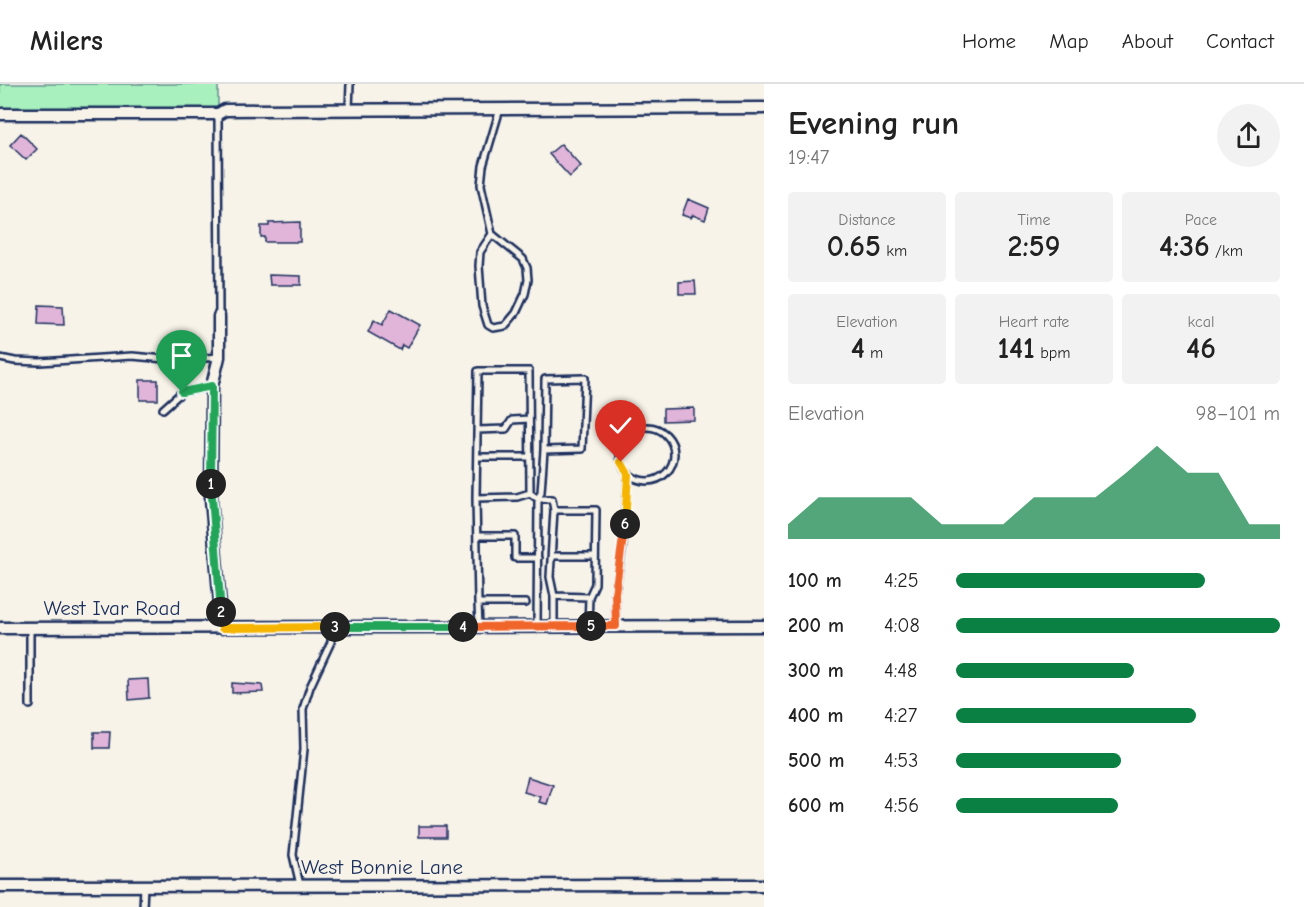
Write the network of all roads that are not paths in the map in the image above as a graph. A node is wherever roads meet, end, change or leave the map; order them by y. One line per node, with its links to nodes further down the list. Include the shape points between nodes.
1 (350, 84): 4 (lane)
2 (764, 108): 3 (street)
3 (500, 109): 4 (street); 7 (lane, via 481,184)
4 (350, 110): 6 (street, via 225,110)
5 (0, 114): 6 (street)
6 (218, 114): 8 (lane)
7 (492, 234): 7 (lane, via 480,252 482,306 488,325 499,328 516,312 528,279 523,260)
8 (219, 316): 9 (street)
9 (219, 357): 10 (lane, via 176,360 132,356 40,362); 11 (street)
10 (0, 358)
11 (212, 386): 12 (lane, via 182,392); 40 (street, via 211,499)
12 (163, 409)
13 (530, 419): 14 (lane, via 512,420 506,429); 14 (lane, via 529,371 478,371); 17 (lane)
14 (477, 430): 16 (lane)
15 (544, 450): 15 (lane, via 582,449 585,378 545,379); 21 (lane)
16 (477, 457): 17 (lane); 20 (lane)
17 (530, 457): 19 (lane)
18 (628, 474): 18 (lane, via 620,454 626,438 640,428 664,433 674,458 666,474 649,481); 34 (lane, via 615,593)
19 (530, 494): 20 (lane); 21 (lane)
20 (477, 498): 23 (lane)
21 (538, 499): 22 (lane, via 552,499); 26 (lane)
22 (554, 510): 24 (lane); 25 (lane, via 596,510)
23 (477, 536): 26 (lane, via 515,536 516,558); 29 (lane)
24 (552, 556): 25 (lane); 27 (lane, via 550,577)
25 (595, 556): 28 (lane, via 595,584)
26 (538, 558): 31 (lane)
27 (554, 596): 28 (lane); 32 (lane)
28 (590, 597): 33 (lane)
29 (478, 603): 30 (lane); 37 (lane)
30 (526, 603)
31 (537, 626): 32 (street, West Ivar Road); 37 (street, West Ivar Road)
32 (554, 626): 33 (street, West Ivar Road)
33 (588, 626): 34 (street, West Ivar Road)
34 (616, 626): 35 (street, West Ivar Road)
35 (764, 626)
36 (332, 627): 37 (street, West Ivar Road); 40 (street, West Ivar Road); 45 (lane, via 331,642 303,709 304,749 293,855)
37 (479, 627)
38 (0, 628): 39 (street, West Ivar Road)
39 (30, 628): 40 (street, West Ivar Road); 41 (lane)
40 (222, 628)
41 (30, 705)
42 (764, 885): 45 (street, West Bonnie Lane)
43 (0, 886): 44 (street, West Bonnie Lane)
44 (144, 886): 45 (street, West Bonnie Lane); 46 (lane)
45 (301, 886)
46 (143, 907)

